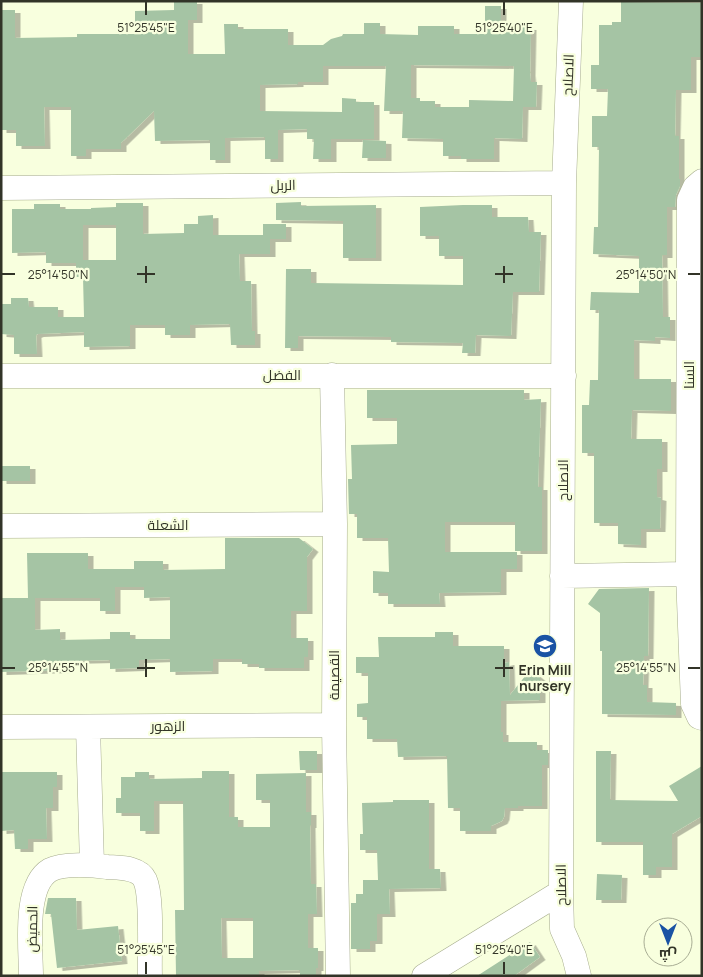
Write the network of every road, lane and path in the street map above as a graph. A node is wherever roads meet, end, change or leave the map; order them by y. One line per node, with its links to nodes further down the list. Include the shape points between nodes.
1 (571, 1): 3 (street, الاصلاح)
2 (702, 181): 10 (street, السنا, via 695,186 689,200)
3 (564, 182): 4 (street, الربل); 7 (street, الاصلاح)
4 (1, 188)
5 (332, 375): 6 (street, الفضل); 7 (street, الفضل); 8 (street, القصيمة)
6 (1, 376)
7 (564, 376): 11 (street, الاصلاح)
8 (335, 524): 9 (street, الشعلة); 13 (street, القصيمة)
9 (1, 526)
10 (688, 574): 11 (street); 12 (street, السنا, via 693,704)
11 (562, 576): 17 (street, الاصلاح)
12 (702, 718)
13 (334, 725): 14 (street, الزهور); 21 (street, القصيمة)
14 (88, 726): 15 (street, الزهور); 16 (street)
15 (1, 727)
16 (92, 865): 19 (street, الحميض, via 60,867 50,870 41,880 31,903); 20 (street, الحميض, via 125,868 136,871 144,879 149,893)
17 (561, 892): 18 (street, الاصلاح, via 562,929); 22 (street)
18 (577, 966): 23 (street, الاصلاح)
19 (31, 976)
20 (150, 976)
21 (338, 976)
22 (424, 976)
23 (593, 976)

